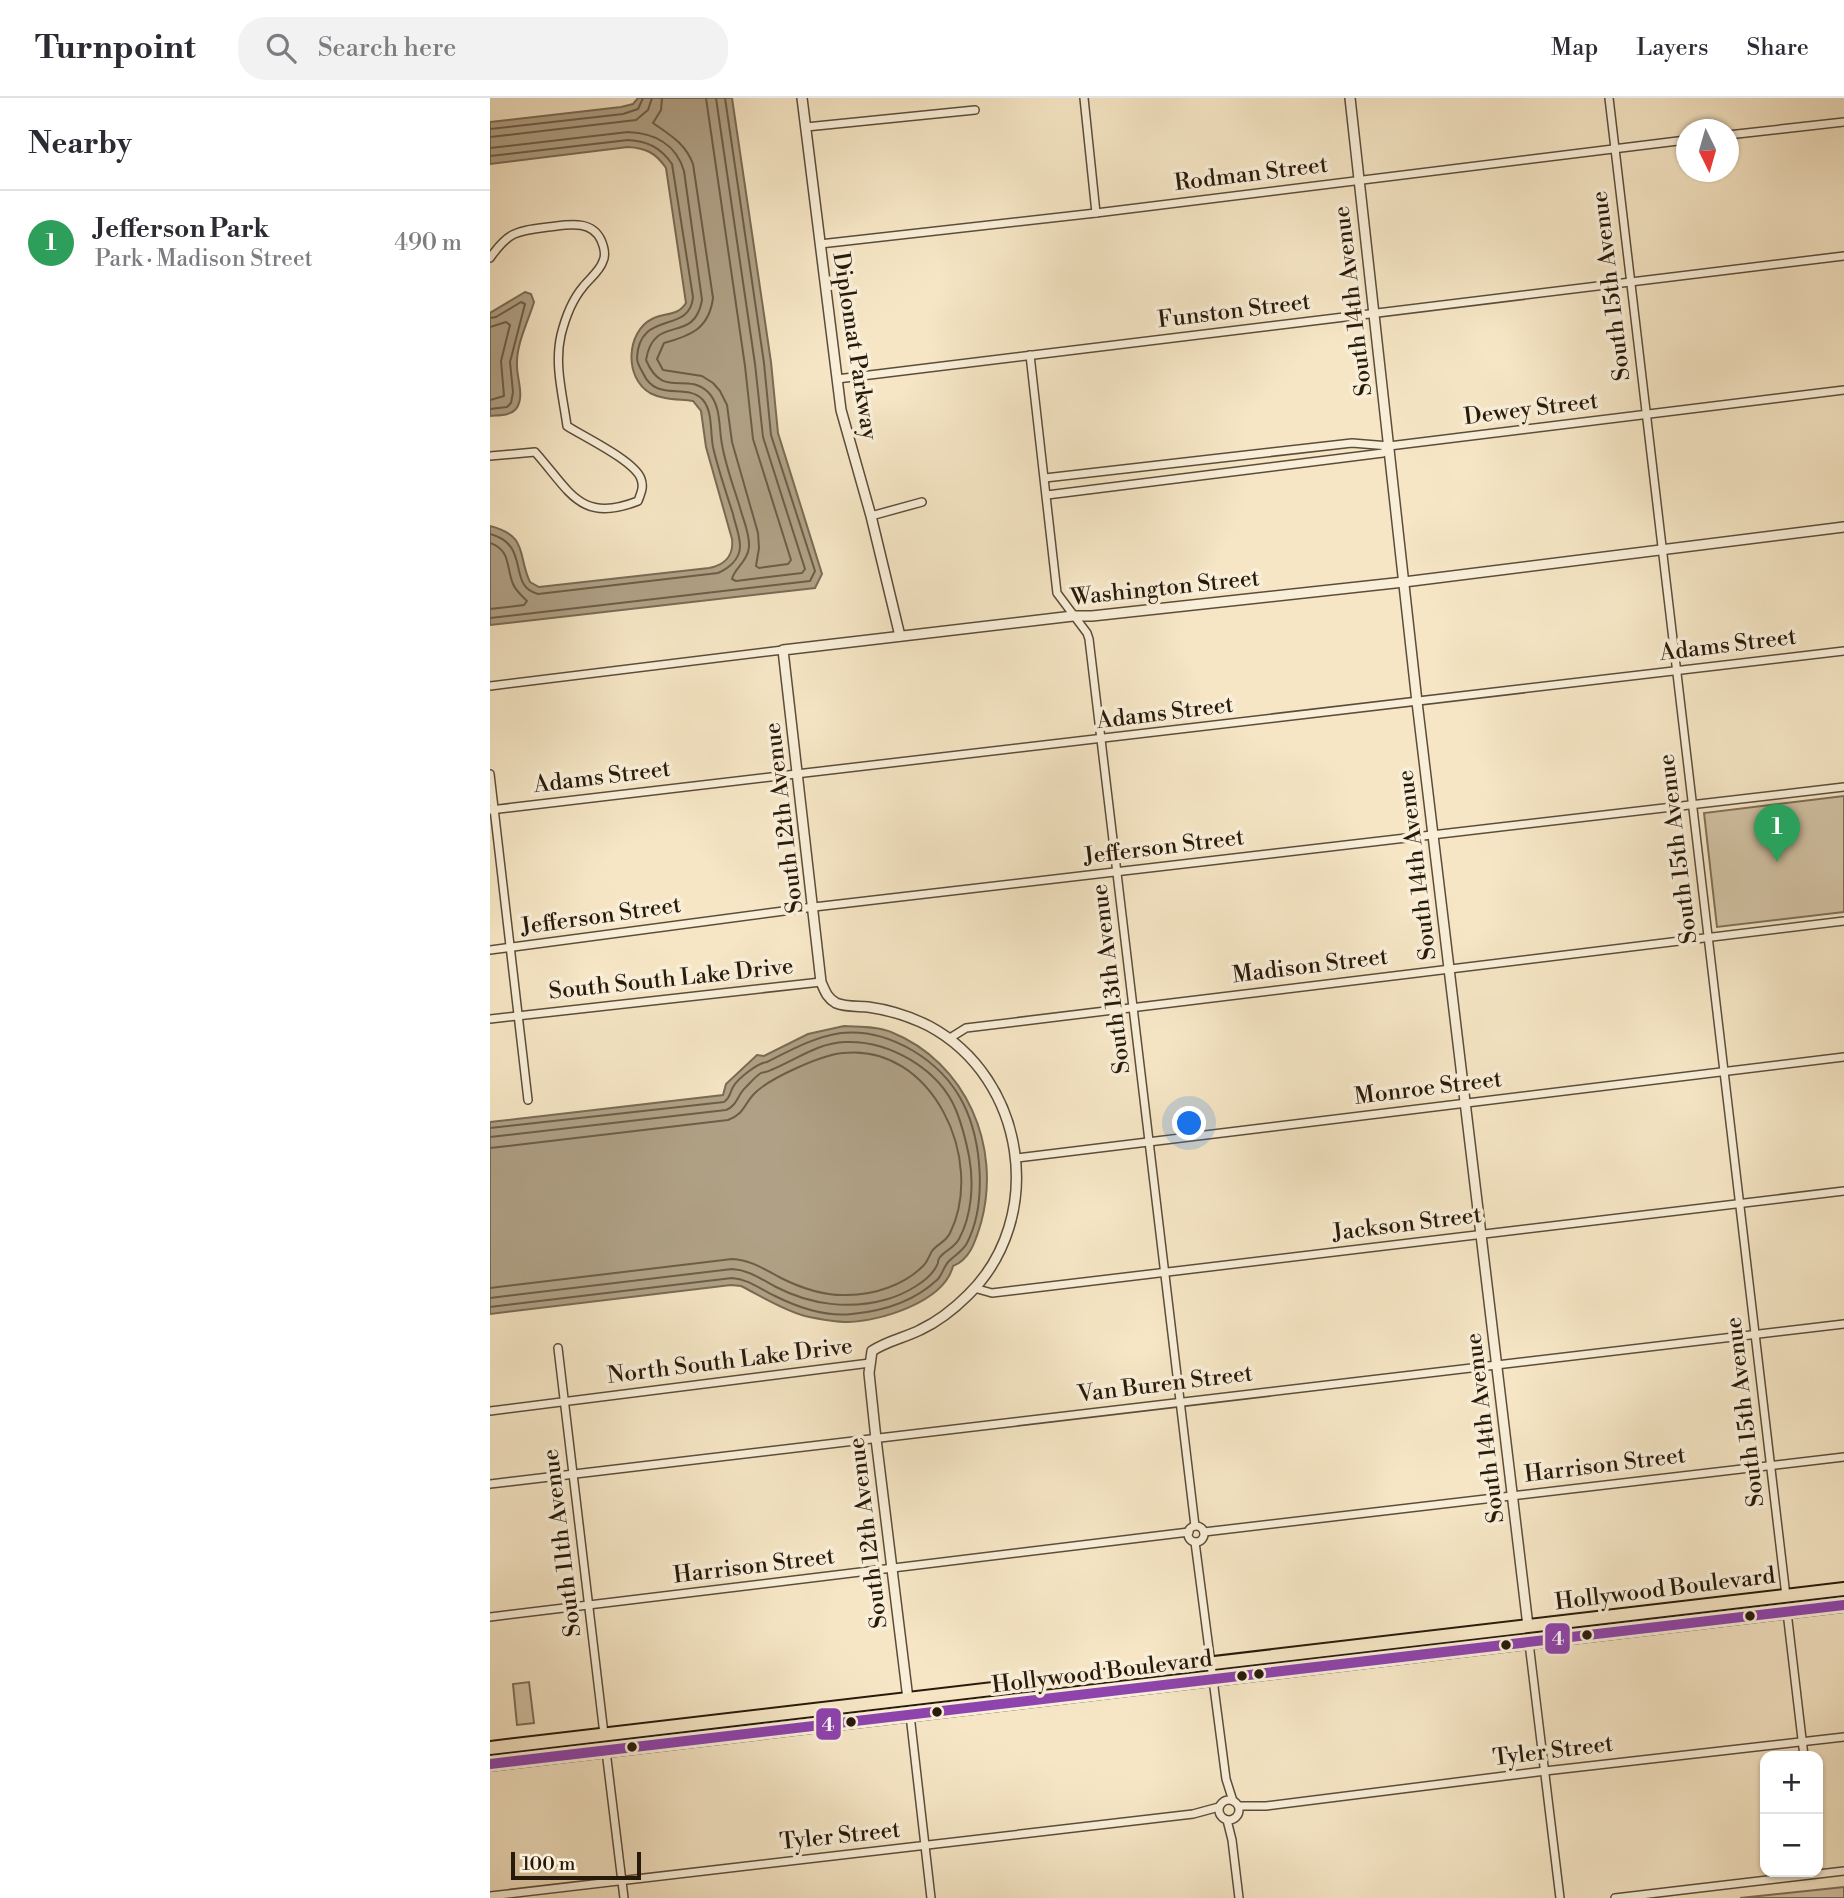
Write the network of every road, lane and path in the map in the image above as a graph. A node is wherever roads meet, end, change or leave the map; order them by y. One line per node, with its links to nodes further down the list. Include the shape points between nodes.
1 (802, 98): 7 (street, Diplomat Parkway)
2 (1084, 98): 12 (street)
3 (1350, 98): 11 (street, South 14th Avenue)
4 (1609, 98): 10 (street, South 15th Avenue)
5 (975, 110): 7 (street)
6 (1844, 122): 8 (street)
7 (806, 127): 13 (street, Diplomat Parkway)
8 (1739, 134)
9 (1676, 141): 10 (street, Rodman Street)
10 (1614, 149): 11 (street, Rodman Street); 16 (street, South 15th Avenue)
11 (1358, 180): 12 (street, Rodman Street); 17 (street, South 14th Avenue)
12 (1096, 213): 13 (street, Rodman Street)
13 (820, 244): 19 (street, Diplomat Parkway)
14 (1844, 256): 16 (street, Funston Street)
15 (490, 258): 23 (street, via 503,240 522,230 579,224 600,237 603,262 581,288 560,338 557,360 567,426 631,466 641,477 643,488 638,501 619,508 590,508 535,452)
16 (1630, 282): 17 (street, Funston Street); 21 (street, South 15th Avenue)
17 (1373, 313): 18 (street, Funston Street); 22 (street, South 14th Avenue)
18 (1030, 355): 19 (street, Funston Street); 24 (street, South 13th Avenue)
19 (837, 379): 27 (street, Diplomat Parkway, via 848,441)
20 (1844, 390): 21 (street, Dewey Street)
21 (1646, 414): 22 (street, Dewey Street); 29 (street, South 15th Avenue)
22 (1389, 446): 24 (street, Dewey Street, via 1352,443); 25 (street, Dewey Street, via 1383,453); 30 (street, South 14th Avenue)
23 (490, 456)
24 (1045, 478): 25 (street, South 13th Avenue)
25 (1047, 495): 31 (street, South 13th Avenue, via 1057,593)
26 (922, 502): 27 (street)
27 (871, 516): 32 (street, Diplomat Parkway)
28 (1844, 527): 29 (street, Washington Street)
29 (1663, 550): 30 (street, Washington Street); 35 (street, South 15th Avenue)
30 (1404, 582): 31 (street, Washington Street); 37 (street, South 14th Avenue)
31 (1073, 616): 32 (street, Washington Street); 38 (street, South 13th Avenue, via 1089,639)
32 (900, 636): 33 (street, Washington Street)
33 (783, 650): 36 (street, Washington Street); 40 (street, South 12th Avenue)
34 (1844, 651): 35 (street, Adams Street)
35 (1676, 670): 37 (street, Adams Street); 42 (street, South 15th Avenue)
36 (490, 686)
37 (1417, 702): 38 (street, Adams Street); 44 (street, South 14th Avenue)
38 (1102, 740): 40 (street, Adams Street); 45 (street, South 13th Avenue)
39 (490, 774): 43 (street)
40 (798, 774): 43 (street, Adams Street); 46 (street, South 12th Avenue)
41 (1844, 787): 42 (street, Jefferson Street)
42 (1692, 804): 44 (street, Jefferson Street); 48 (street, South 15th Avenue)
43 (492, 810): 49 (street)
44 (1433, 834): 45 (street, Jefferson Street); 51 (street, South 14th Avenue)
45 (1118, 872): 46 (street, Jefferson Street); 53 (street, South 13th Avenue)
46 (814, 907): 49 (street, Jefferson Street); 52 (street, South 12th Avenue)
47 (1844, 921): 48 (street, Madison Street)
48 (1707, 938): 51 (street, Madison Street); 58 (street, South 15th Avenue)
49 (510, 947): 50 (street, Jefferson Street); 54 (street)
50 (490, 950)
51 (1449, 968): 53 (street, Madison Street); 60 (street, South 14th Avenue)
52 (821, 982): 54 (street, South South Lake Drive); 56 (street, South South Lake Drive, via 826,995 838,1004 905,1015)
53 (1134, 1007): 56 (street, Madison Street, via 966,1028); 61 (street, South 13th Avenue)
54 (518, 1015): 55 (street, South South Lake Drive); 59 (street)
55 (490, 1019)
56 (950, 1038): 62 (street, South South Lake Drive, via 999,1098)
57 (1844, 1057): 58 (street, Monroe Street)
58 (1724, 1072): 60 (street, Monroe Street); 64 (street, South 15th Avenue)
59 (528, 1100)
60 (1464, 1102): 61 (street, Monroe Street); 65 (street, South 14th Avenue)
61 (1150, 1142): 62 (street, Monroe Street); 66 (street, South 13th Avenue)
62 (1017, 1158): 67 (street, North South Lake Drive, via 1003,1242)
63 (1844, 1191): 64 (street, Jackson Street)
64 (1740, 1203): 65 (street, Jackson Street); 69 (street, South 15th Avenue)
65 (1481, 1234): 66 (street, Jackson Street); 72 (street, South 14th Avenue)
66 (1165, 1272): 67 (street, Jackson Street, via 992,1293); 73 (street, South 13th Avenue)
67 (974, 1288): 71 (street, North South Lake Drive, via 924,1329 872,1351)
68 (1844, 1324): 69 (street, Van Buren Street)
69 (1755, 1335): 72 (street, Van Buren Street); 78 (street, South 15th Avenue)
70 (558, 1348): 74 (street, South 11th Avenue)
71 (870, 1363): 74 (street, North South Lake Drive); 76 (street, South 12th Avenue)
72 (1497, 1365): 73 (street, Van Buren Street); 81 (street, South 14th Avenue)
73 (1180, 1401): 76 (street, Van Buren Street); 82 (street, South 13th Avenue)
74 (564, 1402): 75 (street, North South Lake Drive); 79 (street, South 11th Avenue)
75 (490, 1411)
76 (876, 1438): 79 (street, Van Buren Street); 85 (street, South 12th Avenue)
77 (1844, 1457): 78 (street, Harrison Street)
78 (1770, 1466): 81 (street, Harrison Street); 87 (street, South 15th Avenue)
79 (573, 1475): 80 (street, Van Buren Street); 88 (street, South 11th Avenue)
80 (490, 1484)
81 (1513, 1496): 83 (street, Harrison Street); 93 (street, South 14th Avenue)
82 (1192, 1529): 83 (street, via 1201,1527); 84 (street); 85 (street, Harrison Street)
83 (1204, 1532): 84 (street)
84 (1195, 1542): 95 (street)
85 (891, 1569): 88 (street, Harrison Street); 97 (street, South 12th Avenue)
86 (1840, 1589): 87 (main road, Hollywood Boulevard); 90 (main road)
87 (1786, 1596): 92 (main road); 93 (main road, Hollywood Boulevard)
88 (588, 1605): 91 (street, Harrison Street); 100 (street, South 11th Avenue)
89 (1844, 1605): 90 (main road, Hollywood Boulevard)
90 (1787, 1612): 92 (main road, Hollywood Boulevard); 102 (street)
91 (490, 1616)
92 (1741, 1616): 94 (main road, Hollywood Boulevard)
93 (1528, 1626): 95 (main road, Hollywood Boulevard)
94 (1529, 1643): 96 (main road, Hollywood Boulevard); 108 (street)
95 (1211, 1664): 96 (street); 97 (main road, Hollywood Boulevard)
96 (1213, 1680): 98 (main road, Hollywood Boulevard); 109 (street)
97 (908, 1699): 99 (main road, Hollywood Boulevard)
98 (910, 1715): 104 (main road, Hollywood Boulevard); 110 (street)
99 (656, 1728): 100 (main road, Hollywood Boulevard); 104 (main road)
100 (604, 1734): 103 (main road, Hollywood Boulevard); 106 (main road)
101 (1844, 1737): 102 (street, Tyler Street)
102 (1803, 1741): 105 (street); 108 (street, Tyler Street)
103 (490, 1748)
104 (607, 1751): 106 (main road, Hollywood Boulevard); 114 (street)
105 (1804, 1751)
106 (571, 1754): 107 (main road, Hollywood Boulevard)
107 (490, 1764)
108 (1545, 1771): 109 (street, Tyler Street); 119 (street)
109 (1229, 1811): 110 (street, Tyler Street); 118 (street)
110 (924, 1846): 114 (street, Tyler Street); 117 (street)
111 (1844, 1871): 112 (street)
112 (1823, 1873)
113 (1785, 1877): 120 (street)
114 (621, 1880): 115 (street, Tyler Street); 116 (street)
115 (490, 1896)
116 (624, 1898)
117 (931, 1898)
118 (1239, 1898)
119 (1559, 1898)
120 (1615, 1898)

